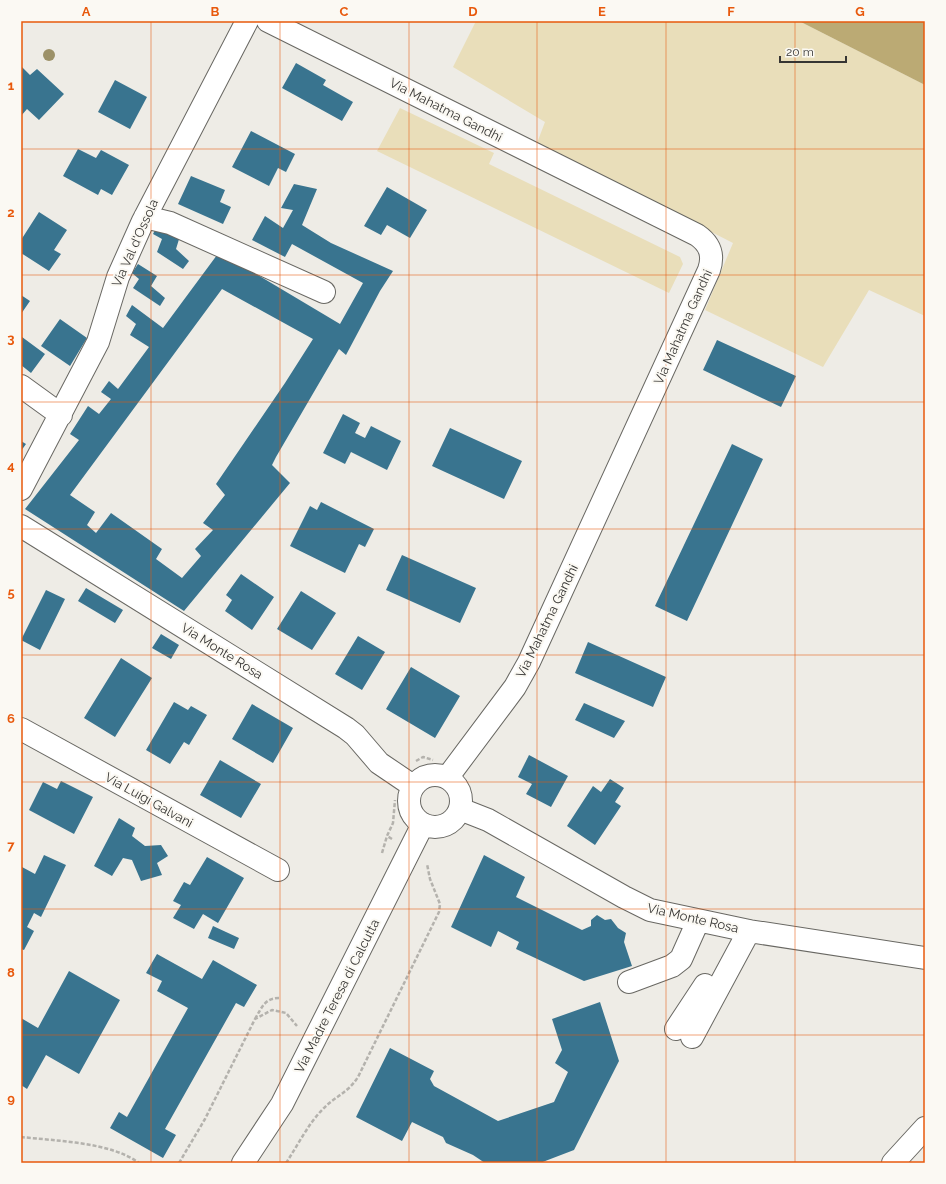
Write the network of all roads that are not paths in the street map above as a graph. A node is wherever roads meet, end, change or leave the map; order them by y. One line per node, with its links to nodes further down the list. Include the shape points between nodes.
1 (247, 21): 3 (street, Via Val d'Ossola)
2 (268, 21): 10 (street, Via Mahatma Gandhi, via 697,235 704,240 711,254 709,270 529,662 514,687)
3 (145, 217): 4 (street, via 170,223); 6 (street, Via Val d'Ossola, via 118,276 98,342)
4 (324, 292)
5 (21, 386): 6 (street)
6 (61, 415): 7 (street, Via Val d'Ossola)
7 (21, 489)
8 (21, 526): 11 (street, Via Monte Rosa, via 346,728 355,735 378,764)
9 (21, 729): 14 (street, Via Luigi Galvani)
10 (441, 769): 11 (street, via 439,775 425,777); 12 (street, via 460,794)
11 (413, 786): 13 (street, via 409,803 411,812)
12 (460, 809): 13 (street, via 456,817 441,826); 15 (street, Via Monte Rosa, via 488,820 624,898 650,910)
13 (423, 824): 21 (street, Via Madre Teresa di Calcutta, via 282,1104)
14 (278, 870)
15 (698, 921): 16 (street, Via Monte Rosa); 18 (street, via 681,959 672,966)
16 (742, 930): 17 (street, Via Monte Rosa); 19 (street, via 711,977)
17 (925, 958)
18 (629, 982)
19 (684, 1033)
20 (925, 1128): 22 (street)
21 (243, 1163)
22 (893, 1163)

